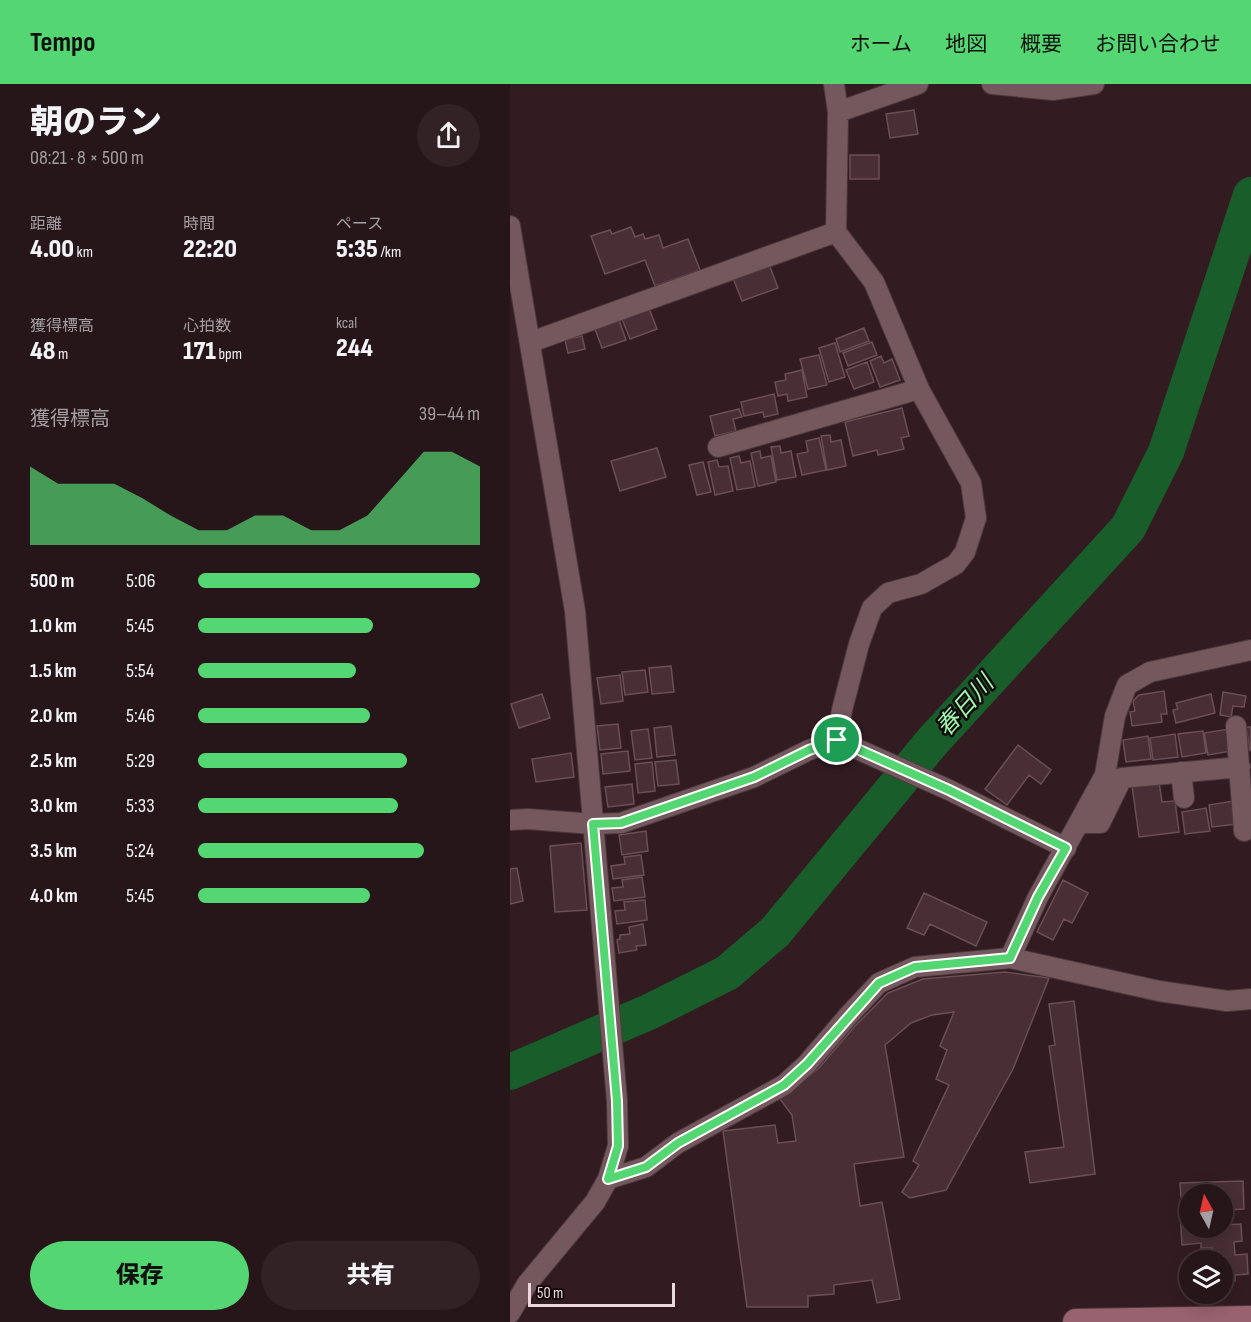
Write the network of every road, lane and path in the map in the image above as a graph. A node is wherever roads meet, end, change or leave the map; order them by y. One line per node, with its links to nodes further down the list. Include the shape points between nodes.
1 (834, 84): 5 (street)
2 (918, 84): 5 (street)
3 (992, 84): 4 (street, via 1053,90)
4 (1094, 84)
5 (838, 112): 7 (street)
6 (510, 225): 8 (street)
7 (836, 232): 8 (street); 9 (street, via 874,282)
8 (531, 342): 19 (street, via 575,611)
9 (919, 389): 10 (street); 13 (street, via 971,483 976,518 965,552 956,564 921,584 888,592 872,608 859,644)
10 (718, 447)
11 (1251, 650): 18 (street, via 1150,672 1127,685 1115,716 1105,775)
12 (1236, 726): 14 (street)
13 (837, 740): 19 (street, via 754,777 621,823); 21 (street)
14 (1240, 767): 15 (street); 20 (street)
15 (1181, 772): 16 (street); 18 (street, via 1122,778 1100,823)
16 (1184, 798)
17 (510, 820): 19 (street)
18 (1079, 823): 21 (street)
19 (593, 824): 24 (street, via 617,1101 618,1146)
20 (1244, 831)
21 (1066, 848): 22 (street)
22 (1010, 958): 23 (street, via 1159,991 1227,1001); 24 (street, via 915,967 879,983 784,1085 678,1143 646,1167)
23 (1251, 999)
24 (608, 1179): 25 (street, via 595,1202 527,1284)
25 (510, 1313)
26 (1251, 1319): 27 (main road)
27 (1076, 1322)

